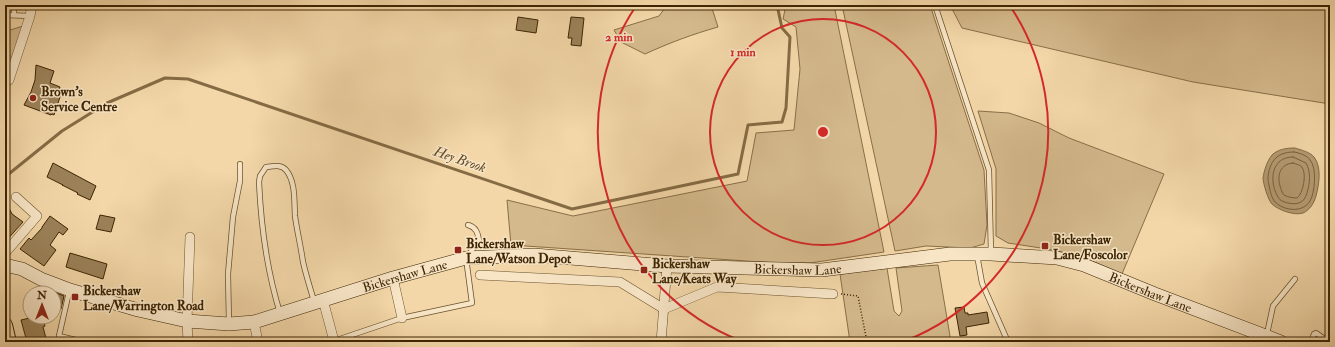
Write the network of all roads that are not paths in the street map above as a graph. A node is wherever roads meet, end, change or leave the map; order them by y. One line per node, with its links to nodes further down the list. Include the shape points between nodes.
1 (14, 5): 5 (lane)
2 (32, 5): 6 (street)
3 (935, 5): 14 (lane, via 989,170)
4 (5, 15): 5 (lane)
5 (14, 15): 6 (lane)
6 (30, 16): 7 (street, via 9,80)
7 (5, 83)
8 (240, 164): 29 (lane, via 228,274)
9 (16, 197): 12 (street, via 36,216)
10 (468, 225): 15 (lane, via 473,226 478,233 479,241)
11 (190, 237): 27 (street)
12 (5, 253)
13 (977, 253): 14 (main road, Bickershaw Lane); 17 (main road, Bickershaw Lane, via 822,270); 41 (lane, via 982,283)
14 (991, 254): 32 (main road, Bickershaw Lane, via 1057,258 1084,266)
15 (466, 258): 17 (main road, Bickershaw Lane, via 534,255); 19 (main road, Bickershaw Lane); 26 (lane, via 472,303)
16 (5, 265): 21 (main road, Bickershaw Lane, via 22,269)
17 (667, 266): 24 (street)
18 (480, 275): 24 (street, via 620,282)
19 (393, 278): 23 (main road, Bickershaw Lane); 26 (street)
20 (1295, 279): 32 (lane, via 1273,306)
21 (70, 290): 27 (main road, Bickershaw Lane, via 143,312); 31 (lane)
22 (833, 294): 24 (street, via 717,287)
23 (319, 301): 25 (main road, Bickershaw Lane); 25 (lane, via 304,264 289,175 282,167 266,167 259,182 262,219 269,271); 39 (street)
24 (664, 309): 40 (street)
25 (280, 314): 28 (main road, Bickershaw Lane)
26 (402, 318): 39 (lane)
27 (187, 321): 29 (main road, Bickershaw Lane); 37 (street)
28 (254, 322): 29 (main road, Bickershaw Lane); 38 (street)
29 (229, 324)
30 (5, 325): 34 (main road)
31 (59, 336): 35 (lane); 36 (lane)
32 (1266, 336): 42 (main road, Bickershaw Lane)
33 (1330, 340): 43 (lane, via 1316,333)
34 (9, 342)
35 (61, 342)
36 (84, 342)
37 (188, 342)
38 (258, 342)
39 (332, 342)
40 (661, 342)
41 (1008, 342)
42 (1281, 342)
43 (1311, 342)

